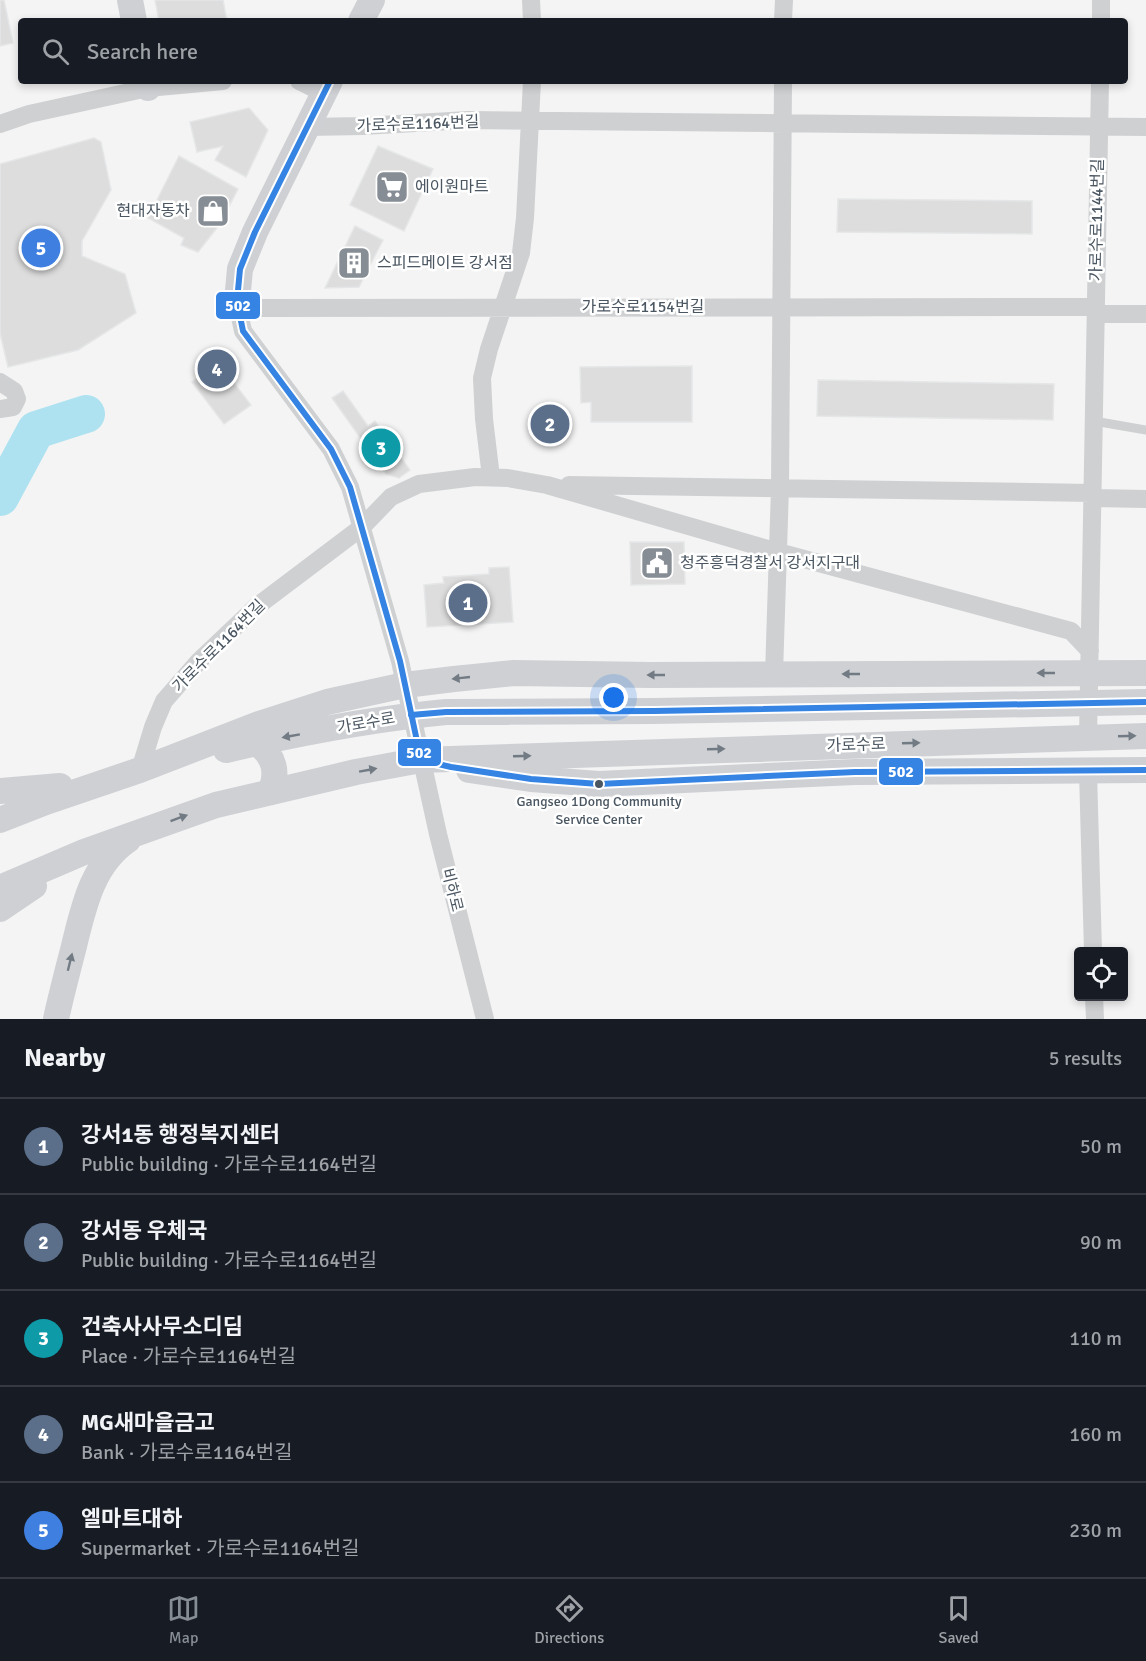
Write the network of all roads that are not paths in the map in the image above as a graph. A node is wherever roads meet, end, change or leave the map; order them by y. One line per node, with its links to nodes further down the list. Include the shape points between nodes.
1 (130, 0): 6 (main road)
2 (372, 0): 7 (main road)
3 (531, 0): 8 (street)
4 (784, 0): 9 (street)
5 (1101, 0): 10 (street)
6 (133, 18)
7 (363, 18)
8 (532, 18)
9 (783, 18)
10 (1101, 18)
11 (148, 84): 18 (street)
12 (532, 84): 16 (street)
13 (783, 84): 17 (street)
14 (1100, 84): 20 (street, 가로수로1144번길)
15 (327, 87): 19 (main road)
16 (530, 122): 17 (street); 19 (street, 가로수로1164번길, via 468,120); 24 (street, via 522,241)
17 (783, 123): 20 (street); 22 (street)
18 (0, 124)
19 (307, 127): 23 (main road, via 240,269)
20 (1099, 127): 21 (street); 25 (street, 가로수로1144번길)
21 (1146, 128)
22 (781, 307): 24 (street, 가로수로1154번길); 25 (street, 가로수로1154번길); 33 (street)
23 (238, 308): 24 (street); 36 (street, via 243,331 331,449 350,487)
24 (504, 308): 31 (street, via 482,378)
25 (1096, 311): 26 (street); 29 (street, 가로수로1144번길)
26 (1146, 314)
27 (0, 382): 28 (street, via 14,391 17,399 13,407)
28 (0, 409)
29 (1094, 422): 30 (lane); 34 (street, 가로수로1144번길)
30 (1146, 430)
31 (491, 477): 32 (street, 가로수로1164번길); 36 (street, 가로수로1164번길, via 418,484 391,497)
32 (547, 485): 33 (street); 37 (street)
33 (780, 488): 34 (street); 37 (street)
34 (1093, 495): 35 (street); 38 (street, 가로수로1144번길)
35 (1146, 499)
36 (362, 527): 41 (street); 49 (street, 가로수로1164번길, via 256,607 200,661 164,701)
37 (778, 552): 38 (street, via 1071,631); 40 (street)
38 (1090, 662): 39 (main road); 40 (main road, one-way to 40); 43 (street, 가로수로1144번길)
39 (1146, 673)
40 (774, 674): 41 (main road, one-way to 41, via 514,673)
41 (405, 686): 44 (street); 49 (main road, via 327,702 256,724)
42 (1146, 702): 43 (main road, 가로수로)
43 (1089, 703): 44 (main road, 가로수로); 46 (street, 가로수로1144번길)
44 (411, 715): 47 (main road, 가로수로, one-way to 47); 48 (street)
45 (1146, 736): 46 (main road, 가로수로, one-way to 45)
46 (1088, 738): 48 (main road, 가로수로, one-way to 46)
47 (257, 743): 49 (main road, 가로수로); 53 (main road, via 272,759 275,771)
48 (421, 760): 51 (main road, 가로수로, via 531,779 598,784 855,772); 53 (main road, 가로수로, one-way to 48); 63 (street, 비하로)
49 (140, 770): 52 (main road, via 53,787); 54 (main road); 56 (main road, 가로수로)
50 (1146, 770): 51 (main road, 가로수로)
51 (1088, 772): 60 (street)
52 (0, 791)
53 (270, 792): 55 (main road, 가로수로, one-way to 53, via 216,805)
54 (0, 820)
55 (141, 832): 57 (main road, 가로수로); 62 (main road, one-way to 55, via 90,889 110,856)
56 (0, 836)
57 (84, 852): 58 (main road, 가로수로); 59 (main road)
58 (0, 888)
59 (0, 909)
60 (1093, 947)
61 (1094, 1001): 64 (street)
62 (56, 1019)
63 (485, 1019)
64 (1095, 1019)

